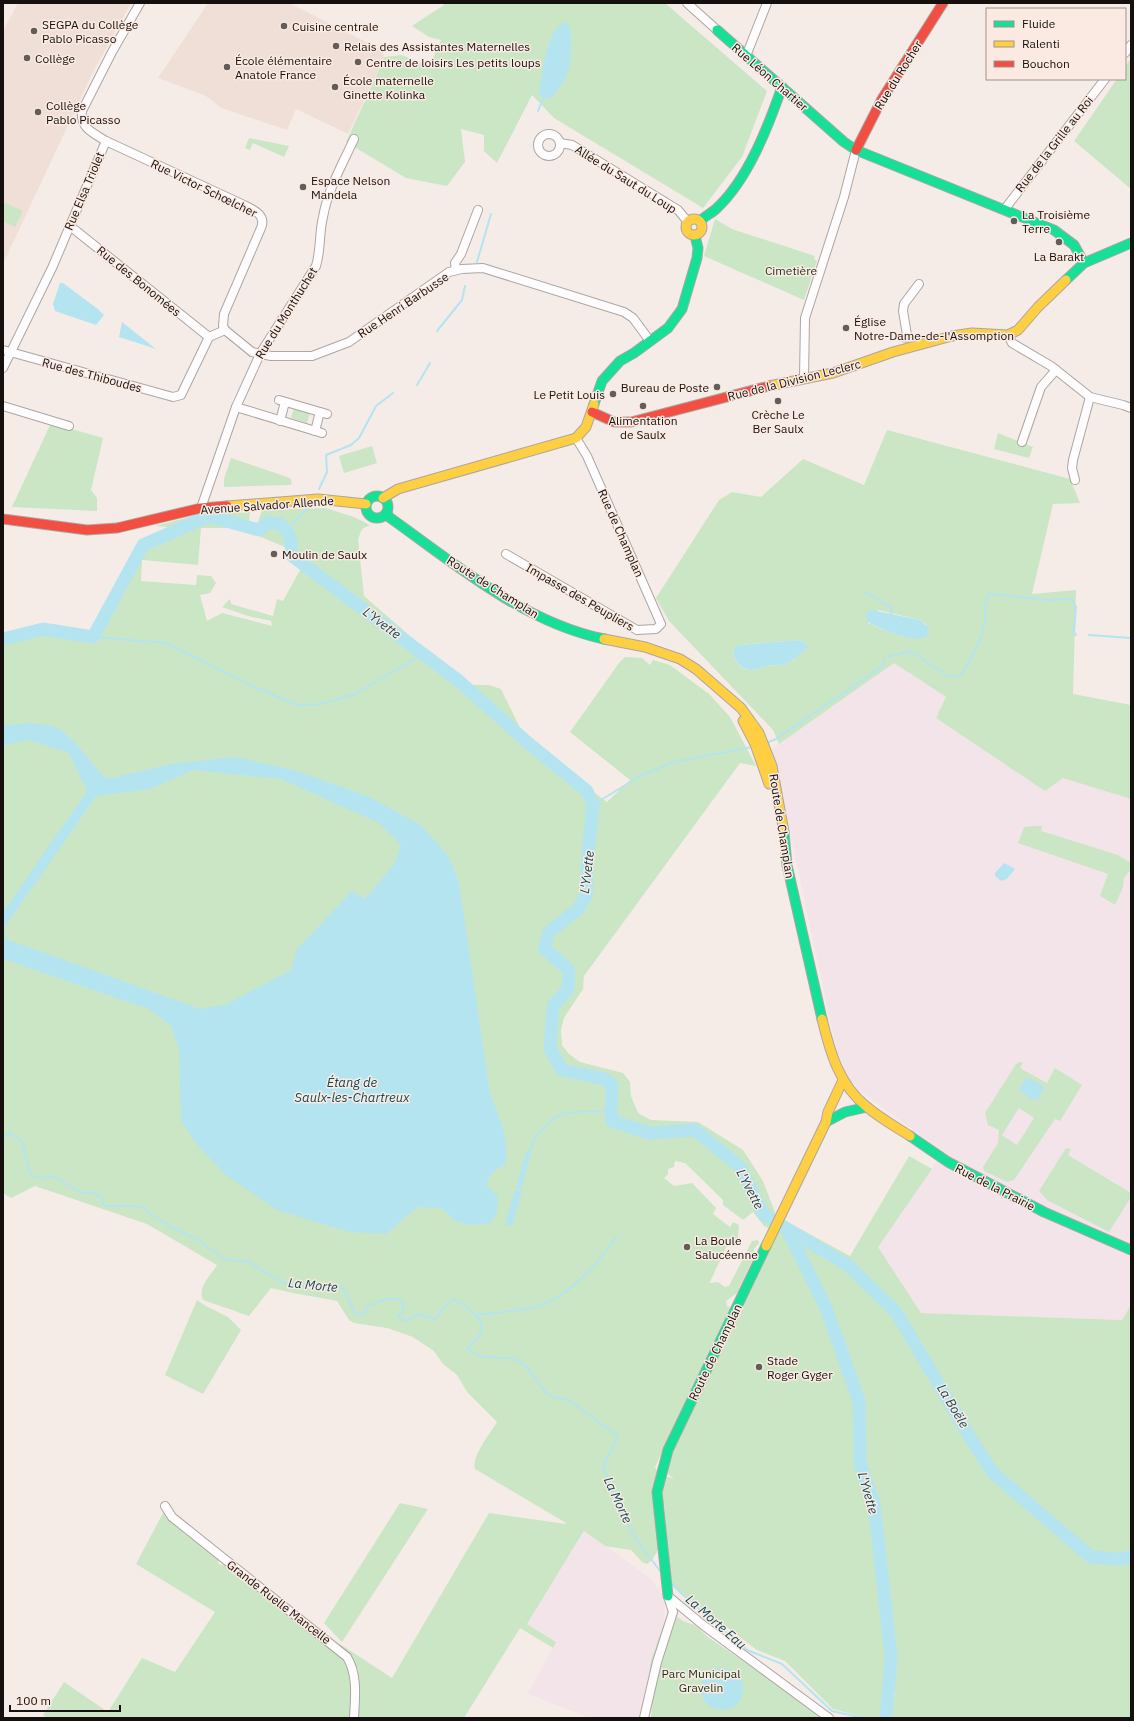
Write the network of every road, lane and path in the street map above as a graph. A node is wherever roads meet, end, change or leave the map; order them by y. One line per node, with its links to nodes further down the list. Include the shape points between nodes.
1 (140, 3): 10 (street, Rue Elsa Triolet, via 82,111 81,120 86,128)
2 (687, 3): 5 (street, Rue Léon Chartier)
3 (767, 3): 6 (street)
4 (943, 3): 12 (street, Rue du Rocher, via 882,99)
5 (717, 30): 6 (street, Rue Léon Chartier)
6 (746, 56): 8 (street, Rue Léon Chartier)
7 (1104, 80): 14 (street, Rue de la Grille au Roi)
8 (782, 87): 12 (street, Rue Léon Chartier); 15 (street, via 761,138 734,187 716,208)
9 (354, 139): 29 (street, Rue du Monthuchet, via 328,194 316,266)
10 (106, 141): 17 (street, Rue Elsa Triolet); 23 (street, Rue Victor Schœlcher, via 246,206 262,217 263,223 224,314)
11 (560, 143): 16 (street, Allée du Saut du Loup, via 578,148 678,210)
12 (856, 150): 14 (street, Rue Léon Chartier); 32 (street, via 844,197 805,318)
13 (478, 210): 21 (street, via 461,254 455,262)
14 (1004, 210): 20 (street, Rue Léon Chartier, via 1060,233 1074,246)
15 (700, 221): 16 (street, via 694,219); 18 (street, via 702,230)
16 (688, 222): 18 (street, via 687,231)
17 (70, 226): 25 (street, Rue des Bonomées); 28 (street, Rue Elsa Triolet, via 52,268)
18 (695, 236): 26 (street, via 697,258 682,309 668,328)
19 (1131, 243): 20 (street)
20 (1084, 263): 24 (street, via 1018,330)
21 (456, 270): 26 (street, Rue Henri Barbusse, via 483,268 624,312 633,318); 29 (street, Rue Henri Barbusse, via 449,272 349,342 312,356)
22 (918, 284): 27 (street, via 904,304)
23 (225, 330): 25 (street); 29 (street, via 252,352)
24 (1008, 335): 27 (street, Rue de la Division Leclerc, via 962,334); 31 (street, via 1012,343)
25 (210, 337): 28 (street, Rue des Thiboudes, via 181,395 173,397)
26 (650, 341): 37 (street, via 620,361 602,381)
27 (901, 345): 32 (street, Rue de la Division Leclerc, via 833,373)
28 (7, 351): 30 (street, Rue Elsa Triolet)
29 (260, 354): 35 (street, Rue du Monthuchet)
30 (3, 368)
31 (1056, 370): 33 (street); 41 (street, via 1041,387)
32 (804, 378): 37 (street, Rue de la Division Leclerc, via 631,422 614,422)
33 (1090, 397): 36 (street); 42 (street, via 1073,460)
34 (3, 406): 39 (street)
35 (236, 407): 38 (street); 45 (street, Rue du Monthuchet)
36 (1131, 408)
37 (592, 412): 40 (street, via 586,427)
38 (280, 421): 38 (street, via 282,401 324,413 318,432)
39 (69, 426)
40 (576, 438): 43 (street, via 398,489); 49 (street, Rue de Champlan, via 587,456 661,624)
41 (1022, 442)
42 (1075, 480)
43 (383, 498): 44 (street, via 373,497); 46 (street, via 387,503)
44 (366, 504): 45 (street, Avenue Salvador Allende, via 318,499); 46 (street, via 368,515 374,518 381,518)
45 (201, 508): 47 (street, Avenue Salvador Allende, via 117,528 87,530)
46 (387, 513): 50 (street, Route de Champlan, via 453,563 528,612 587,634 666,654 696,669 713,682 733,706 772,766 783,820 787,865 828,1043)
47 (3, 519)
48 (506, 554): 49 (street, Impasse des Peupliers, via 637,630)
49 (656, 629)
50 (843, 1080): 51 (street, Route de Champlan); 52 (street, Route de Champlan, via 826,1116)
51 (867, 1108): 52 (street, via 845,1112); 53 (street, Rue de la Prairie, via 948,1162 1044,1212)
52 (826, 1122): 55 (street, Route de Champlan, via 668,1450 657,1492)
53 (1131, 1250)
54 (165, 1506): 56 (street, Grande Ruelle Mancelle, via 172,1517 347,1657 355,1684)
55 (668, 1596): 57 (street, via 672,1612); 58 (street, via 709,1630)
56 (354, 1718)
57 (644, 1718)
58 (829, 1718)

